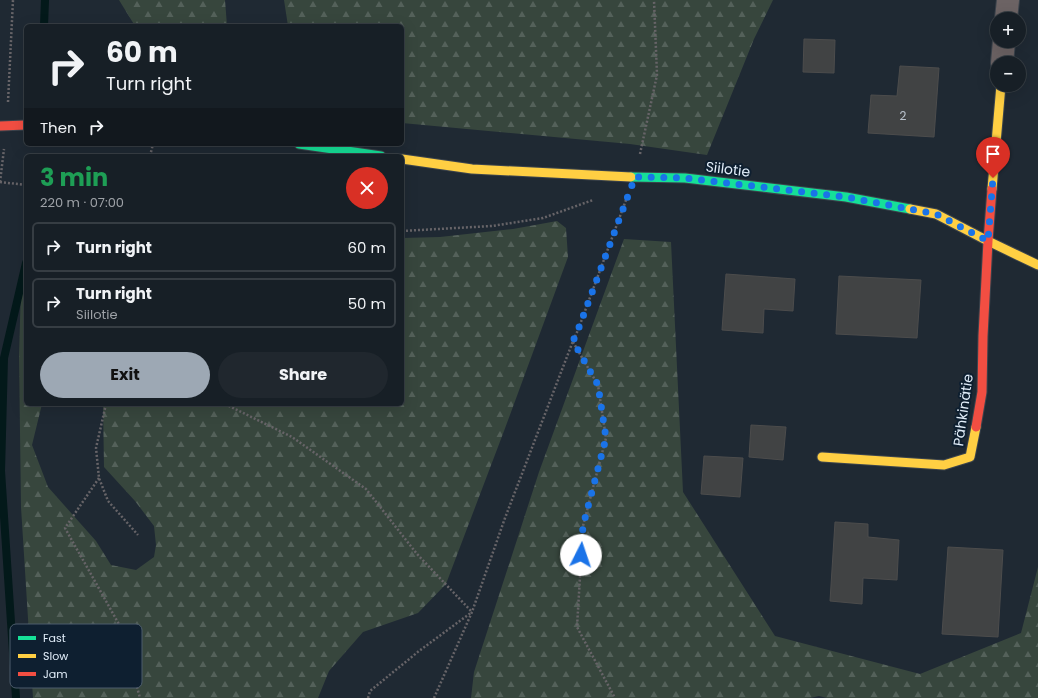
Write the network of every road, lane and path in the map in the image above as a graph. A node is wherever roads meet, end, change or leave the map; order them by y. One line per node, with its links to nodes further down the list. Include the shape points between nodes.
1 (13, 0): 7 (path)
2 (654, 0): 11 (path, via 657,75)
3 (1008, 0): 4 (street)
4 (1007, 12)
5 (1000, 92): 16 (street)
6 (24, 125): 7 (street)
7 (3, 126): 12 (path)
8 (313, 146): 9 (street)
9 (367, 154)
10 (404, 159): 11 (street, Siilotie, via 472,169)
11 (635, 177): 16 (street, Siilotie, via 685,178 846,197 936,214); 18 (path)
12 (0, 182): 13 (path)
13 (24, 185)
14 (594, 200): 15 (path, via 543,218 492,226)
15 (404, 231)
16 (988, 241): 17 (street, Siilotie); 21 (street, Pähkinätie, via 982,392 970,457 944,464)
17 (1038, 264)
18 (573, 341): 24 (path); 30 (path, via 598,385 606,438 583,526 577,627)
19 (106, 406): 22 (path, via 96,448)
20 (229, 406): 24 (path, via 292,437 366,489 417,554)
21 (822, 457)
22 (99, 478): 23 (path, via 108,501); 25 (path, via 65,528)
23 (138, 535)
24 (472, 612): 28 (path, via 370,691); 29 (path)
25 (119, 624)
26 (137, 688): 27 (path)
27 (140, 698)
28 (368, 698)
29 (434, 698)
30 (615, 698)

